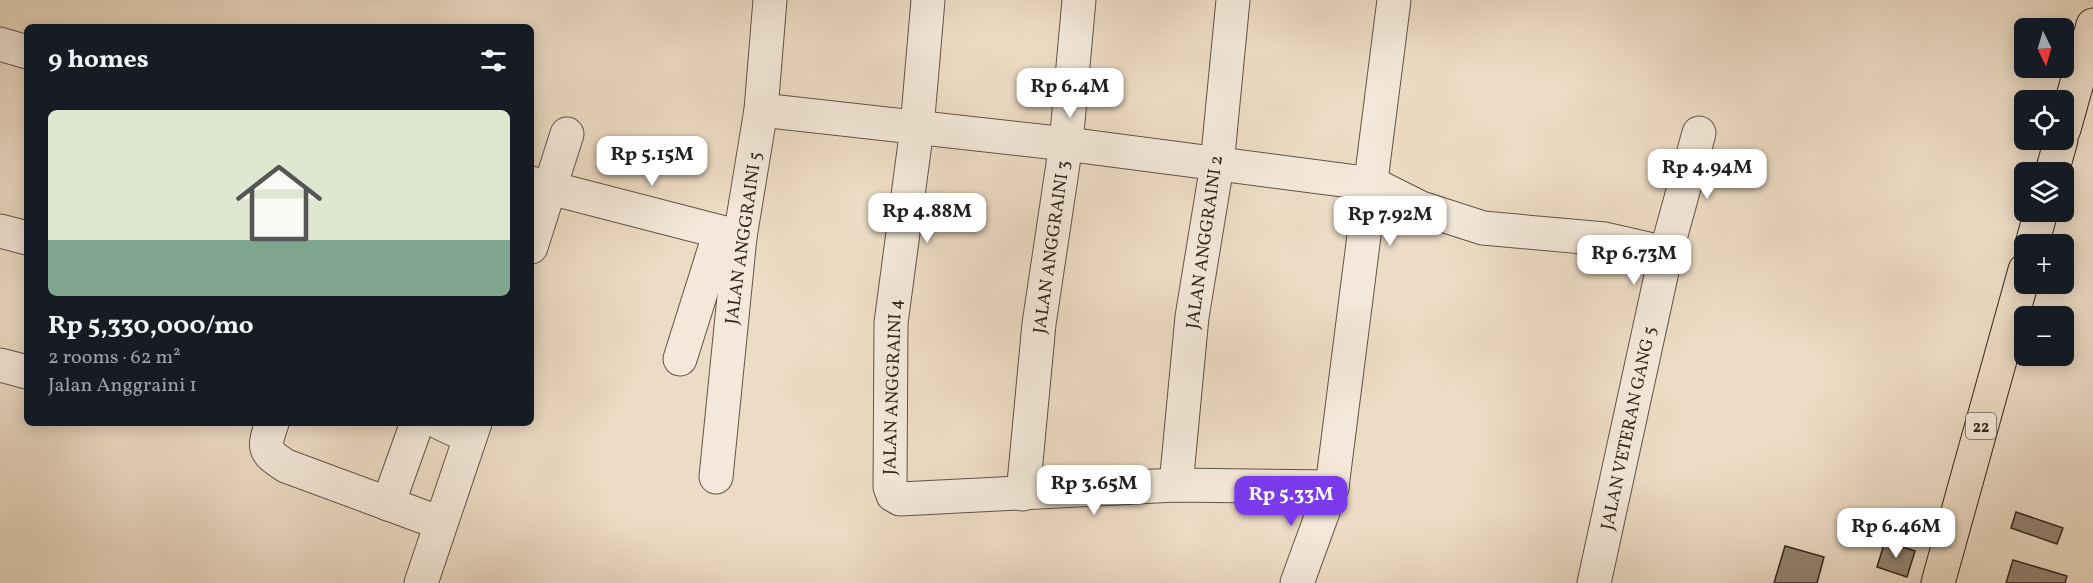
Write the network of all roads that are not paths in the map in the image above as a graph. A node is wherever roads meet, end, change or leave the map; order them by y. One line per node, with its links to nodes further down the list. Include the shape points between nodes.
1 (770, 0): 10 (street, JALAN ANGGRAINI 5)
2 (928, 0): 11 (street, JALAN ANGGRAINI 4)
3 (1079, 0): 14 (street, JALAN ANGGRAINI 3)
4 (1233, 0): 15 (street, JALAN ANGGRAINI 2)
5 (1394, 0): 16 (street)
6 (2093, 25): 9 (highway)
7 (0, 44): 8 (street)
8 (24, 51)
9 (2074, 93)
10 (761, 110): 11 (street); 20 (street, JALAN ANGGRAINI 5)
11 (917, 128): 14 (street); 34 (street, JALAN ANGGRAINI 4, via 891,323 890,487 900,499)
12 (1699, 133): 22 (street, JALAN VETERAN GANG 5)
13 (567, 134): 17 (street)
14 (1066, 144): 15 (street); 34 (street, JALAN ANGGRAINI 3, via 1040,324)
15 (1217, 165): 16 (street); 32 (street, JALAN ANGGRAINI 2, via 1192,317)
16 (1373, 184): 22 (street, via 1421,208 1483,228 1605,239); 33 (street)
17 (541, 185): 18 (street); 20 (street)
18 (534, 228)
19 (0, 231): 21 (street)
20 (730, 235): 24 (street); 31 (street, JALAN ANGGRAINI 5)
21 (24, 237)
22 (1666, 253): 37 (street, JALAN VETERAN GANG 5)
23 (2018, 294): 40 (highway, 22)
24 (680, 359)
25 (0, 365): 26 (street)
26 (24, 371)
27 (271, 426): 35 (street, via 265,444 268,454 300,473)
28 (416, 426): 35 (street)
29 (454, 426): 30 (street)
30 (472, 430): 36 (street)
31 (716, 477)
32 (1176, 485): 33 (street); 34 (street)
33 (1332, 488): 39 (street)
34 (1023, 494)
35 (388, 504): 36 (street)
36 (440, 523): 38 (street)
37 (1601, 582)
38 (422, 583)
39 (1297, 583)
40 (1938, 583)

